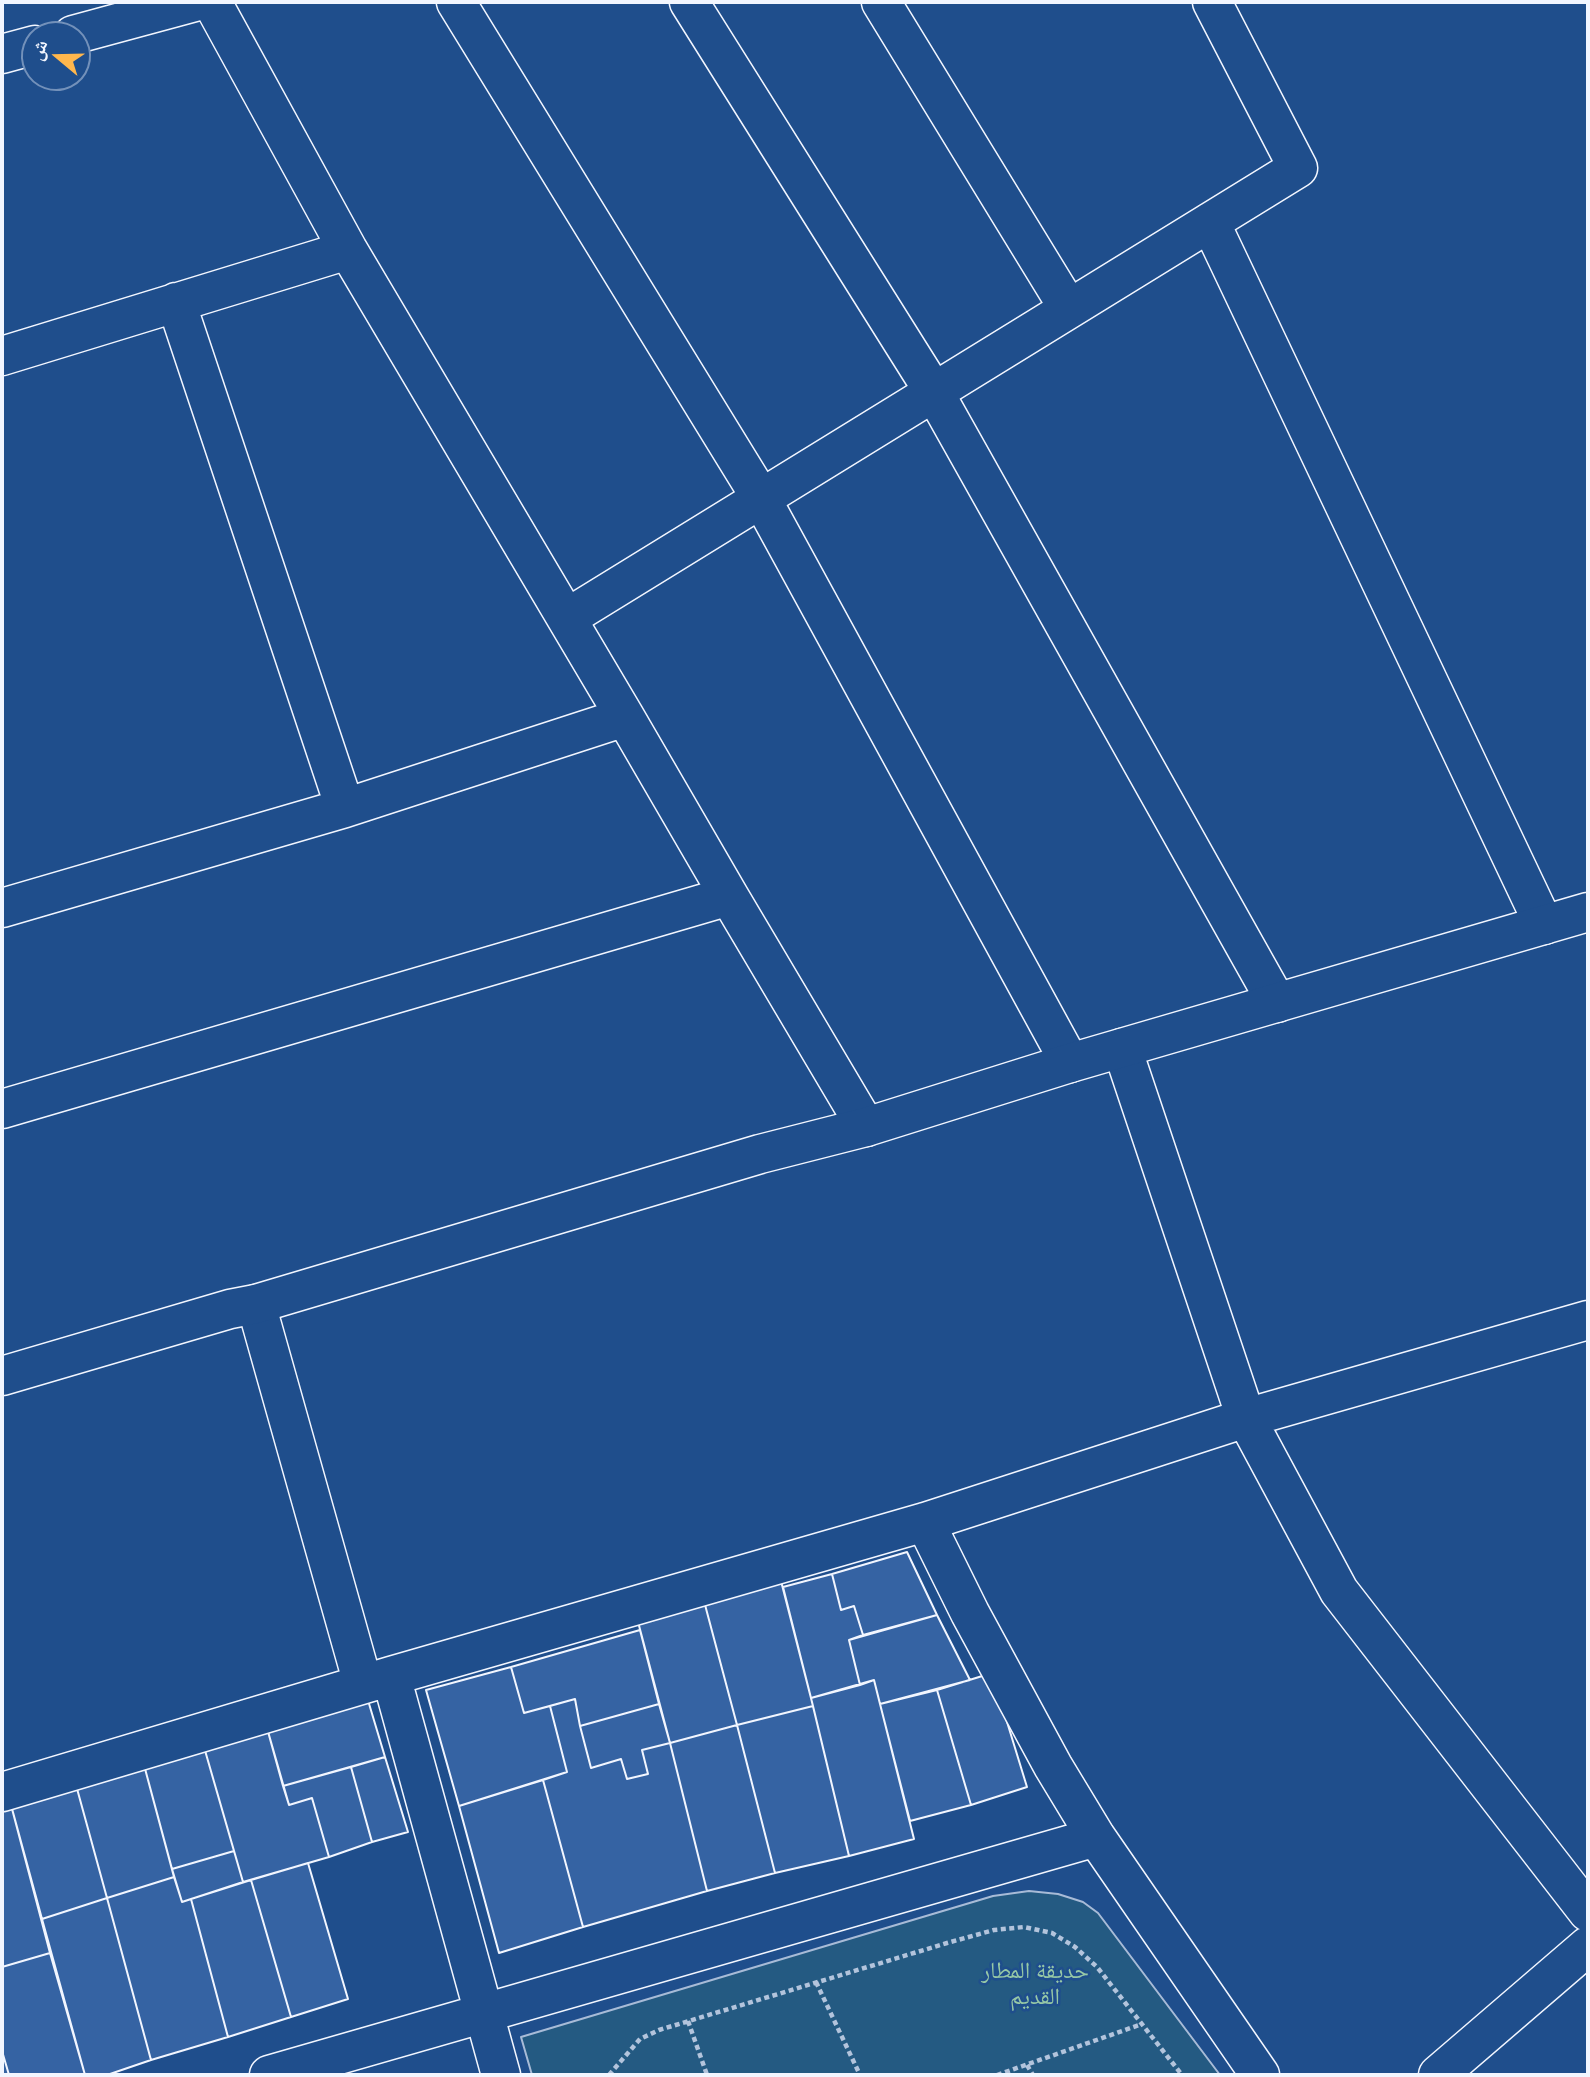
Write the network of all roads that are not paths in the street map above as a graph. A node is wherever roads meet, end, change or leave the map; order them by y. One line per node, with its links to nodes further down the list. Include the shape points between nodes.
1 (195, 2): 7 (street)
2 (212, 2): 11 (street)
3 (456, 2): 16 (street)
4 (690, 2): 15 (street)
5 (881, 2): 13 (street)
6 (1212, 2): 10 (street, via 1298,168)
7 (91, 30)
8 (21, 49): 9 (street)
9 (2, 54)
10 (1210, 222): 13 (street); 23 (street)
11 (348, 250): 12 (street); 17 (street)
12 (176, 302): 14 (street); 19 (street)
13 (1069, 309): 15 (street)
14 (2, 356)
15 (934, 392): 16 (street); 24 (street)
16 (761, 498): 17 (street); 26 (street)
17 (566, 618): 18 (street)
18 (625, 717): 19 (street); 20 (street)
19 (345, 808): 21 (street)
20 (729, 896): 27 (street); 28 (street)
21 (2, 908)
22 (1588, 912): 23 (street)
23 (1544, 925): 24 (street)
24 (1277, 1003): 25 (street)
25 (1122, 1048): 26 (street); 32 (street)
26 (1070, 1063): 28 (street)
27 (2, 1109)
28 (866, 1127): 29 (street, via 760,1154)
29 (256, 1304): 31 (street); 34 (street)
30 (1588, 1320): 32 (street)
31 (2, 1376)
32 (1246, 1418): 33 (street); 37 (street, via 1339,1591)
33 (925, 1522): 34 (street); 36 (street, via 1053,1766)
34 (377, 1680): 35 (street); 39 (street)
35 (2, 1791)
36 (1096, 1837): 39 (street); 42 (street)
37 (1588, 1912)
38 (1588, 1946): 43 (street)
39 (484, 2013): 40 (street); 41 (street)
40 (269, 2075)
41 (501, 2075)
42 (1260, 2075)
43 (1438, 2075)

